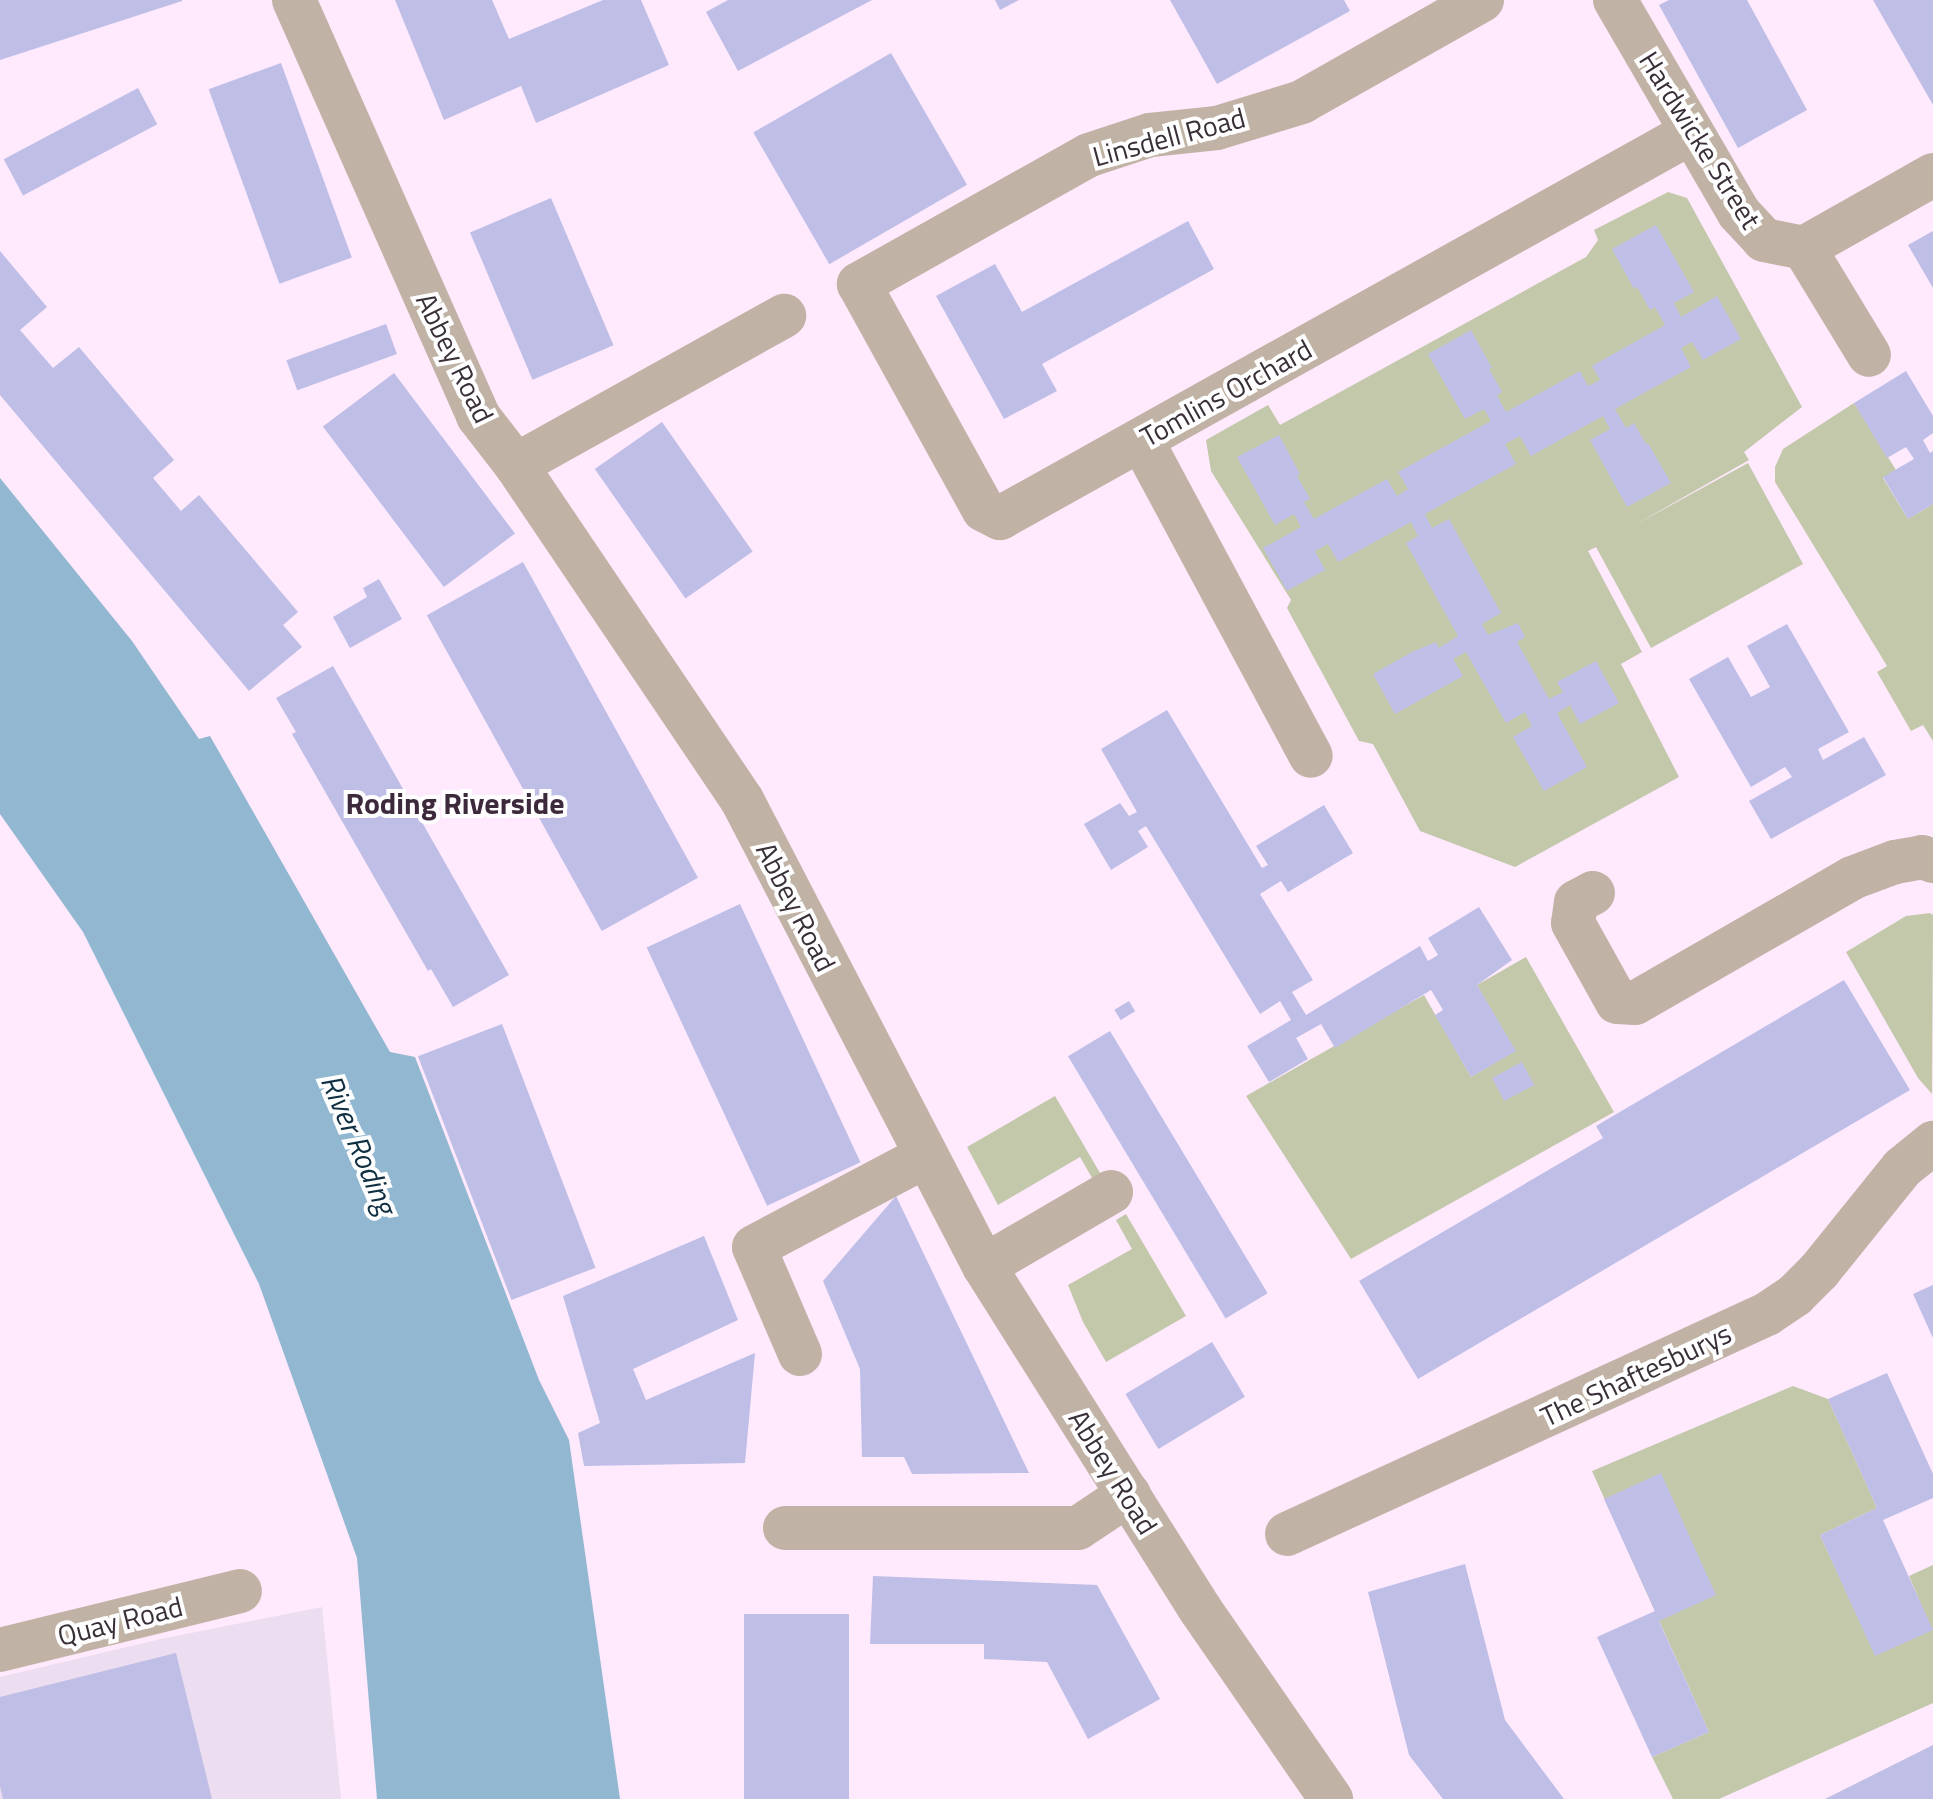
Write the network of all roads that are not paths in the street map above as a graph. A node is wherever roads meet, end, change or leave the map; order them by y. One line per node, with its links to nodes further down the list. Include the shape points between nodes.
1 (294, 0): 11 (street, Abbey Road, via 478,416)
2 (1482, 0): 7 (street, Linsdell Road, via 1302,102 1217,128 1150,135 1089,155)
3 (1615, 0): 4 (street, Hardwicke Street)
4 (1692, 132): 6 (street, Hardwicke Street, via 1739,213 1764,240); 10 (street, Tomlins Orchard)
5 (1933, 175): 6 (street)
6 (1804, 248): 9 (street)
7 (859, 284): 10 (street, Tomlins Orchard, via 984,510 1000,518)
8 (784, 316): 11 (street)
9 (1869, 355)
10 (1142, 441): 12 (street)
11 (516, 465): 16 (street, Abbey Road, via 742,800)
12 (1311, 756)
13 (1933, 861): 14 (street, via 1922,857 1895,862 1852,878 1635,1003 1617,1002 1573,923 1576,902)
14 (1593, 893)
15 (1933, 1143): 22 (street, The Shaftesburys, via 1902,1168 1819,1271 1767,1314)
16 (926, 1156): 18 (street, Abbey Road); 19 (street, via 754,1247)
17 (1111, 1192): 18 (street)
18 (984, 1266): 20 (street, Abbey Road)
19 (800, 1354)
20 (1129, 1494): 21 (street, via 1078,1528); 25 (street, Abbey Road, via 1208,1622)
21 (785, 1528)
22 (1287, 1534)
23 (240, 1591): 24 (street, Quay Road)
24 (0, 1650)
25 (1331, 1799)

